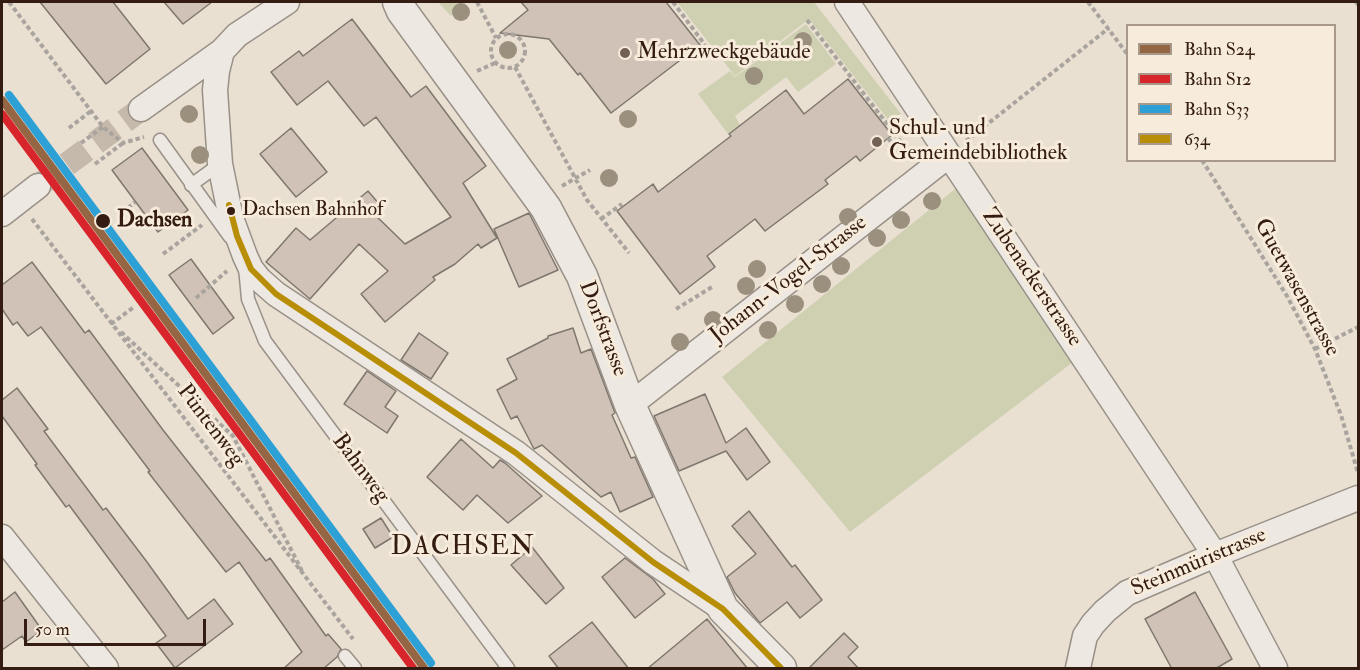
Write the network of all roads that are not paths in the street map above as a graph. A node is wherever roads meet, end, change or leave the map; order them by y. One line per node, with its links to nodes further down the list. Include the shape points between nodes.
1 (287, 2): 4 (street, via 237,35)
2 (398, 2): 13 (street, Dorfstrasse, via 546,208 582,276)
3 (847, 2): 7 (street, Zubenackerstrasse)
4 (222, 51): 5 (street); 8 (street, via 216,90)
5 (141, 109)
6 (160, 140): 9 (lane)
7 (949, 155): 13 (street, Johann-Vogel-Strasse, via 912,170); 16 (street, Zubenackerstrasse)
8 (220, 164): 9 (lane); 12 (street)
9 (191, 185): 12 (lane)
10 (38, 186): 11 (street)
11 (10, 208)
12 (244, 256): 17 (street, via 259,279 276,294 516,453 653,561); 21 (lane, Bahnweg, via 248,299 265,341)
13 (630, 405): 17 (street, Dorfstrasse)
14 (1359, 498): 16 (street, Steinmüristrasse)
15 (2, 537): 19 (street)
16 (1215, 555): 23 (street, Steinmüristrasse, via 1127,593 1105,610 1085,636); 24 (street, Zubenackerstrasse)
17 (723, 609): 22 (street, Dorfstrasse)
18 (345, 656): 20 (lane)
19 (106, 669)
20 (355, 669)
21 (508, 669)
22 (781, 669)
23 (1078, 669)
24 (1275, 669)

